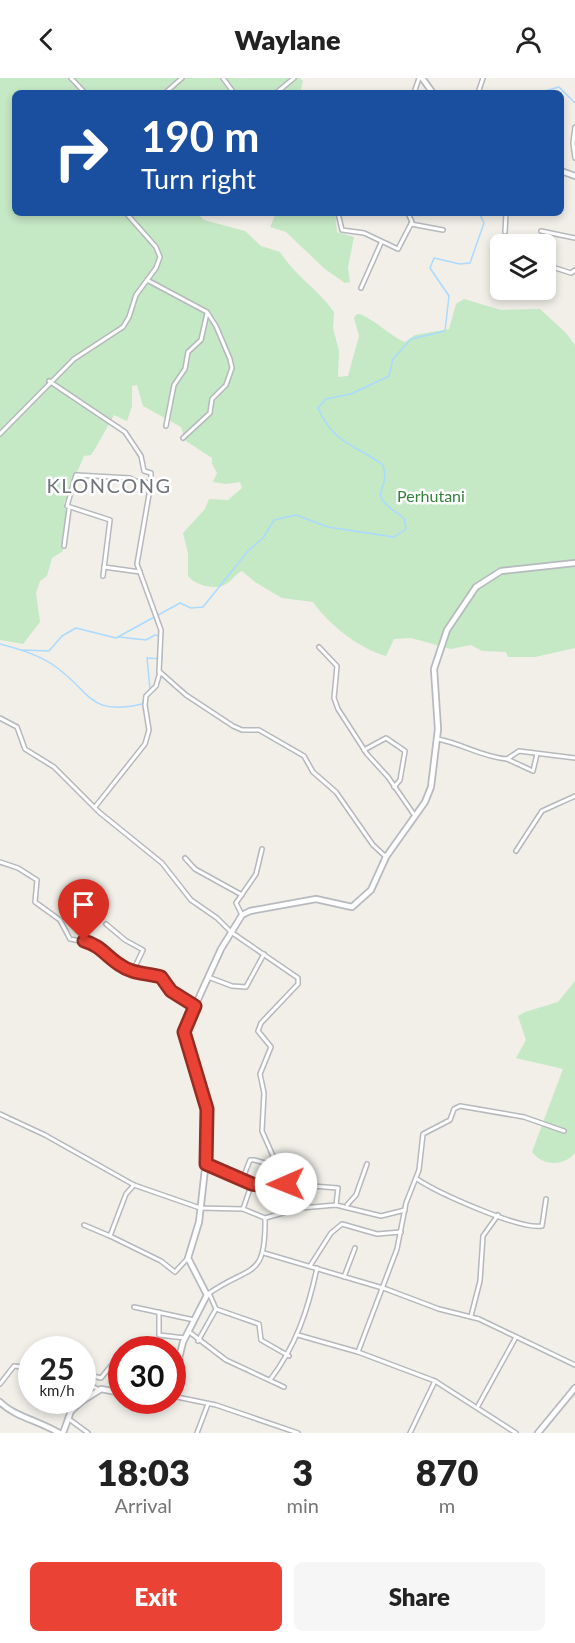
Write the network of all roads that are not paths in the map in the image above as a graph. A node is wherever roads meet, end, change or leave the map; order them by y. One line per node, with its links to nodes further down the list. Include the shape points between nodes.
1 (71, 78): 5 (street)
2 (183, 78): 6 (street)
3 (294, 78): 7 (street)
4 (420, 78): 8 (street)
5 (82, 90)
6 (169, 90)
7 (280, 90)
8 (430, 90)
9 (575, 127): 10 (street)
10 (575, 158)
11 (129, 216): 23 (street, via 159,254 156,268)
12 (339, 216): 20 (street, via 341,229 361,232)
13 (410, 216): 15 (street)
14 (506, 216): 18 (street)
15 (411, 224): 16 (street); 20 (street, via 398,249)
16 (443, 230)
17 (542, 231): 19 (street)
18 (505, 232)
19 (575, 238)
20 (381, 242): 24 (street)
21 (556, 268): 22 (street, via 571,273)
22 (575, 270)
23 (146, 280): 25 (street); 26 (street, via 123,327 74,359)
24 (362, 288)
25 (207, 312): 27 (street, via 201,340 188,352 185,369 174,385); 29 (street, via 232,368 225,387 212,399 210,412)
26 (49, 381): 28 (street); 30 (street, via 125,433 141,456 144,471 151,473)
27 (166, 426)
28 (0, 434)
29 (183, 438)
30 (151, 483): 31 (street, via 79,474 67,505); 35 (street, via 137,561)
31 (69, 509): 32 (street); 34 (street, via 109,518)
32 (64, 546)
33 (575, 563): 40 (street, via 501,571 474,590 445,633 435,662)
34 (104, 567): 35 (street); 36 (street)
35 (140, 572): 38 (street, via 157,615 161,639)
36 (103, 576)
37 (319, 647): 41 (street, via 337,666 336,706)
38 (159, 672): 47 (street, via 156,686 146,696 149,730 145,744); 51 (street, via 232,726 259,729 304,756 313,772 336,792)
39 (0, 718): 47 (street, via 17,727 25,749 54,767)
40 (438, 734): 44 (street, via 486,757); 48 (street, via 431,787)
41 (364, 750): 45 (street); 45 (street, via 386,738 405,751 400,780)
42 (537, 754): 43 (street); 44 (street, via 517,752); 44 (street, via 533,771)
43 (575, 758)
44 (507, 759)
45 (394, 787): 48 (street)
46 (575, 796): 50 (street, via 542,811)
47 (95, 807): 57 (street, via 162,863 191,900)
48 (415, 816): 51 (street)
49 (262, 849): 54 (street, via 256,873)
50 (516, 851)
51 (386, 857): 55 (street, via 371,890 352,907 316,898 259,908)
52 (185, 858): 54 (street, via 193,867)
53 (0, 862): 59 (street, via 37,880 35,902 60,920 70,939 90,943 119,965)
54 (242, 896): 55 (street, via 236,905)
55 (242, 915): 57 (street)
56 (106, 924): 59 (street, via 142,950)
57 (231, 932): 58 (street); 60 (street)
58 (264, 954): 60 (street, via 246,987); 65 (street, via 299,980 258,1029 271,1047 260,1074 264,1093 262,1131 273,1154)
59 (133, 970): 61 (street, via 161,977 171,991)
60 (208, 977): 61 (street)
61 (195, 1006): 64 (street, via 184,1032 207,1109)
62 (0, 1114): 72 (street)
63 (564, 1131): 68 (street, via 524,1117 458,1107 450,1120 423,1134)
64 (206, 1164): 67 (street); 76 (street)
65 (270, 1164): 67 (street, via 251,1160); 70 (street, via 283,1168)
66 (367, 1164): 75 (street, via 356,1195)
67 (243, 1178): 69 (street)
68 (417, 1179): 79 (street); 80 (street, via 455,1200)
69 (252, 1184): 70 (street); 77 (street)
70 (281, 1184): 71 (street)
71 (304, 1184): 74 (street, via 339,1188); 78 (street, via 299,1201)
72 (134, 1185): 76 (street); 84 (street, via 126,1194)
73 (546, 1199): 80 (street, via 540,1228)
74 (336, 1205): 75 (street); 78 (street)
75 (346, 1205): 79 (street, via 381,1216)
76 (200, 1208): 77 (street); 87 (street)
77 (243, 1209): 81 (street)
78 (291, 1210): 81 (street)
79 (405, 1210): 83 (street)
80 (498, 1215): 96 (street, via 483,1236 480,1281)
81 (265, 1218): 86 (street)
82 (84, 1225): 84 (street)
83 (402, 1232): 88 (street, via 377,1234 342,1224 325,1240); 91 (street)
84 (110, 1236): 87 (street, via 165,1263 175,1272)
85 (355, 1248): 90 (street)
86 (264, 1253): 88 (street); 92 (street, via 249,1272)
87 (188, 1257): 92 (street)
88 (310, 1266): 89 (street)
89 (317, 1268): 90 (street); 99 (street)
90 (344, 1277): 91 (street)
91 (381, 1289): 96 (street); 104 (street)
92 (208, 1294): 94 (street); 97 (street)
93 (134, 1307): 95 (street)
94 (216, 1309): 103 (street); 105 (street, via 259,1324 261,1340)
95 (159, 1312): 97 (street); 100 (street, via 159,1335)
96 (471, 1316): 102 (street)
97 (194, 1320): 98 (street)
98 (188, 1331): 101 (street); 103 (street)
99 (298, 1335): 104 (street); 105 (street)
100 (168, 1336)
101 (186, 1336)
102 (516, 1337): 106 (street); 122 (street)
103 (198, 1341): 110 (street, via 226,1360)
104 (358, 1352): 111 (street)
105 (289, 1356): 110 (street)
106 (575, 1365)
107 (18, 1366): 112 (street, via 14,1366)
108 (108, 1369): 109 (street, via 101,1378)
109 (96, 1377)
110 (270, 1380): 113 (street)
111 (435, 1381): 122 (street); 130 (street)
112 (0, 1384)
113 (284, 1387)
114 (96, 1388): 116 (street)
115 (575, 1389): 132 (street)
116 (99, 1390): 117 (street); 118 (street)
117 (108, 1391)
118 (96, 1392)
119 (186, 1399): 121 (street)
120 (0, 1402): 125 (street)
121 (208, 1403): 128 (street); 129 (street)
122 (477, 1407): 131 (street)
123 (69, 1414): 124 (street)
124 (67, 1418): 126 (street); 127 (street)
125 (59, 1433)
126 (63, 1433)
127 (88, 1433)
128 (197, 1433)
129 (298, 1433)
130 (410, 1433)
131 (516, 1433)
132 (538, 1433)

